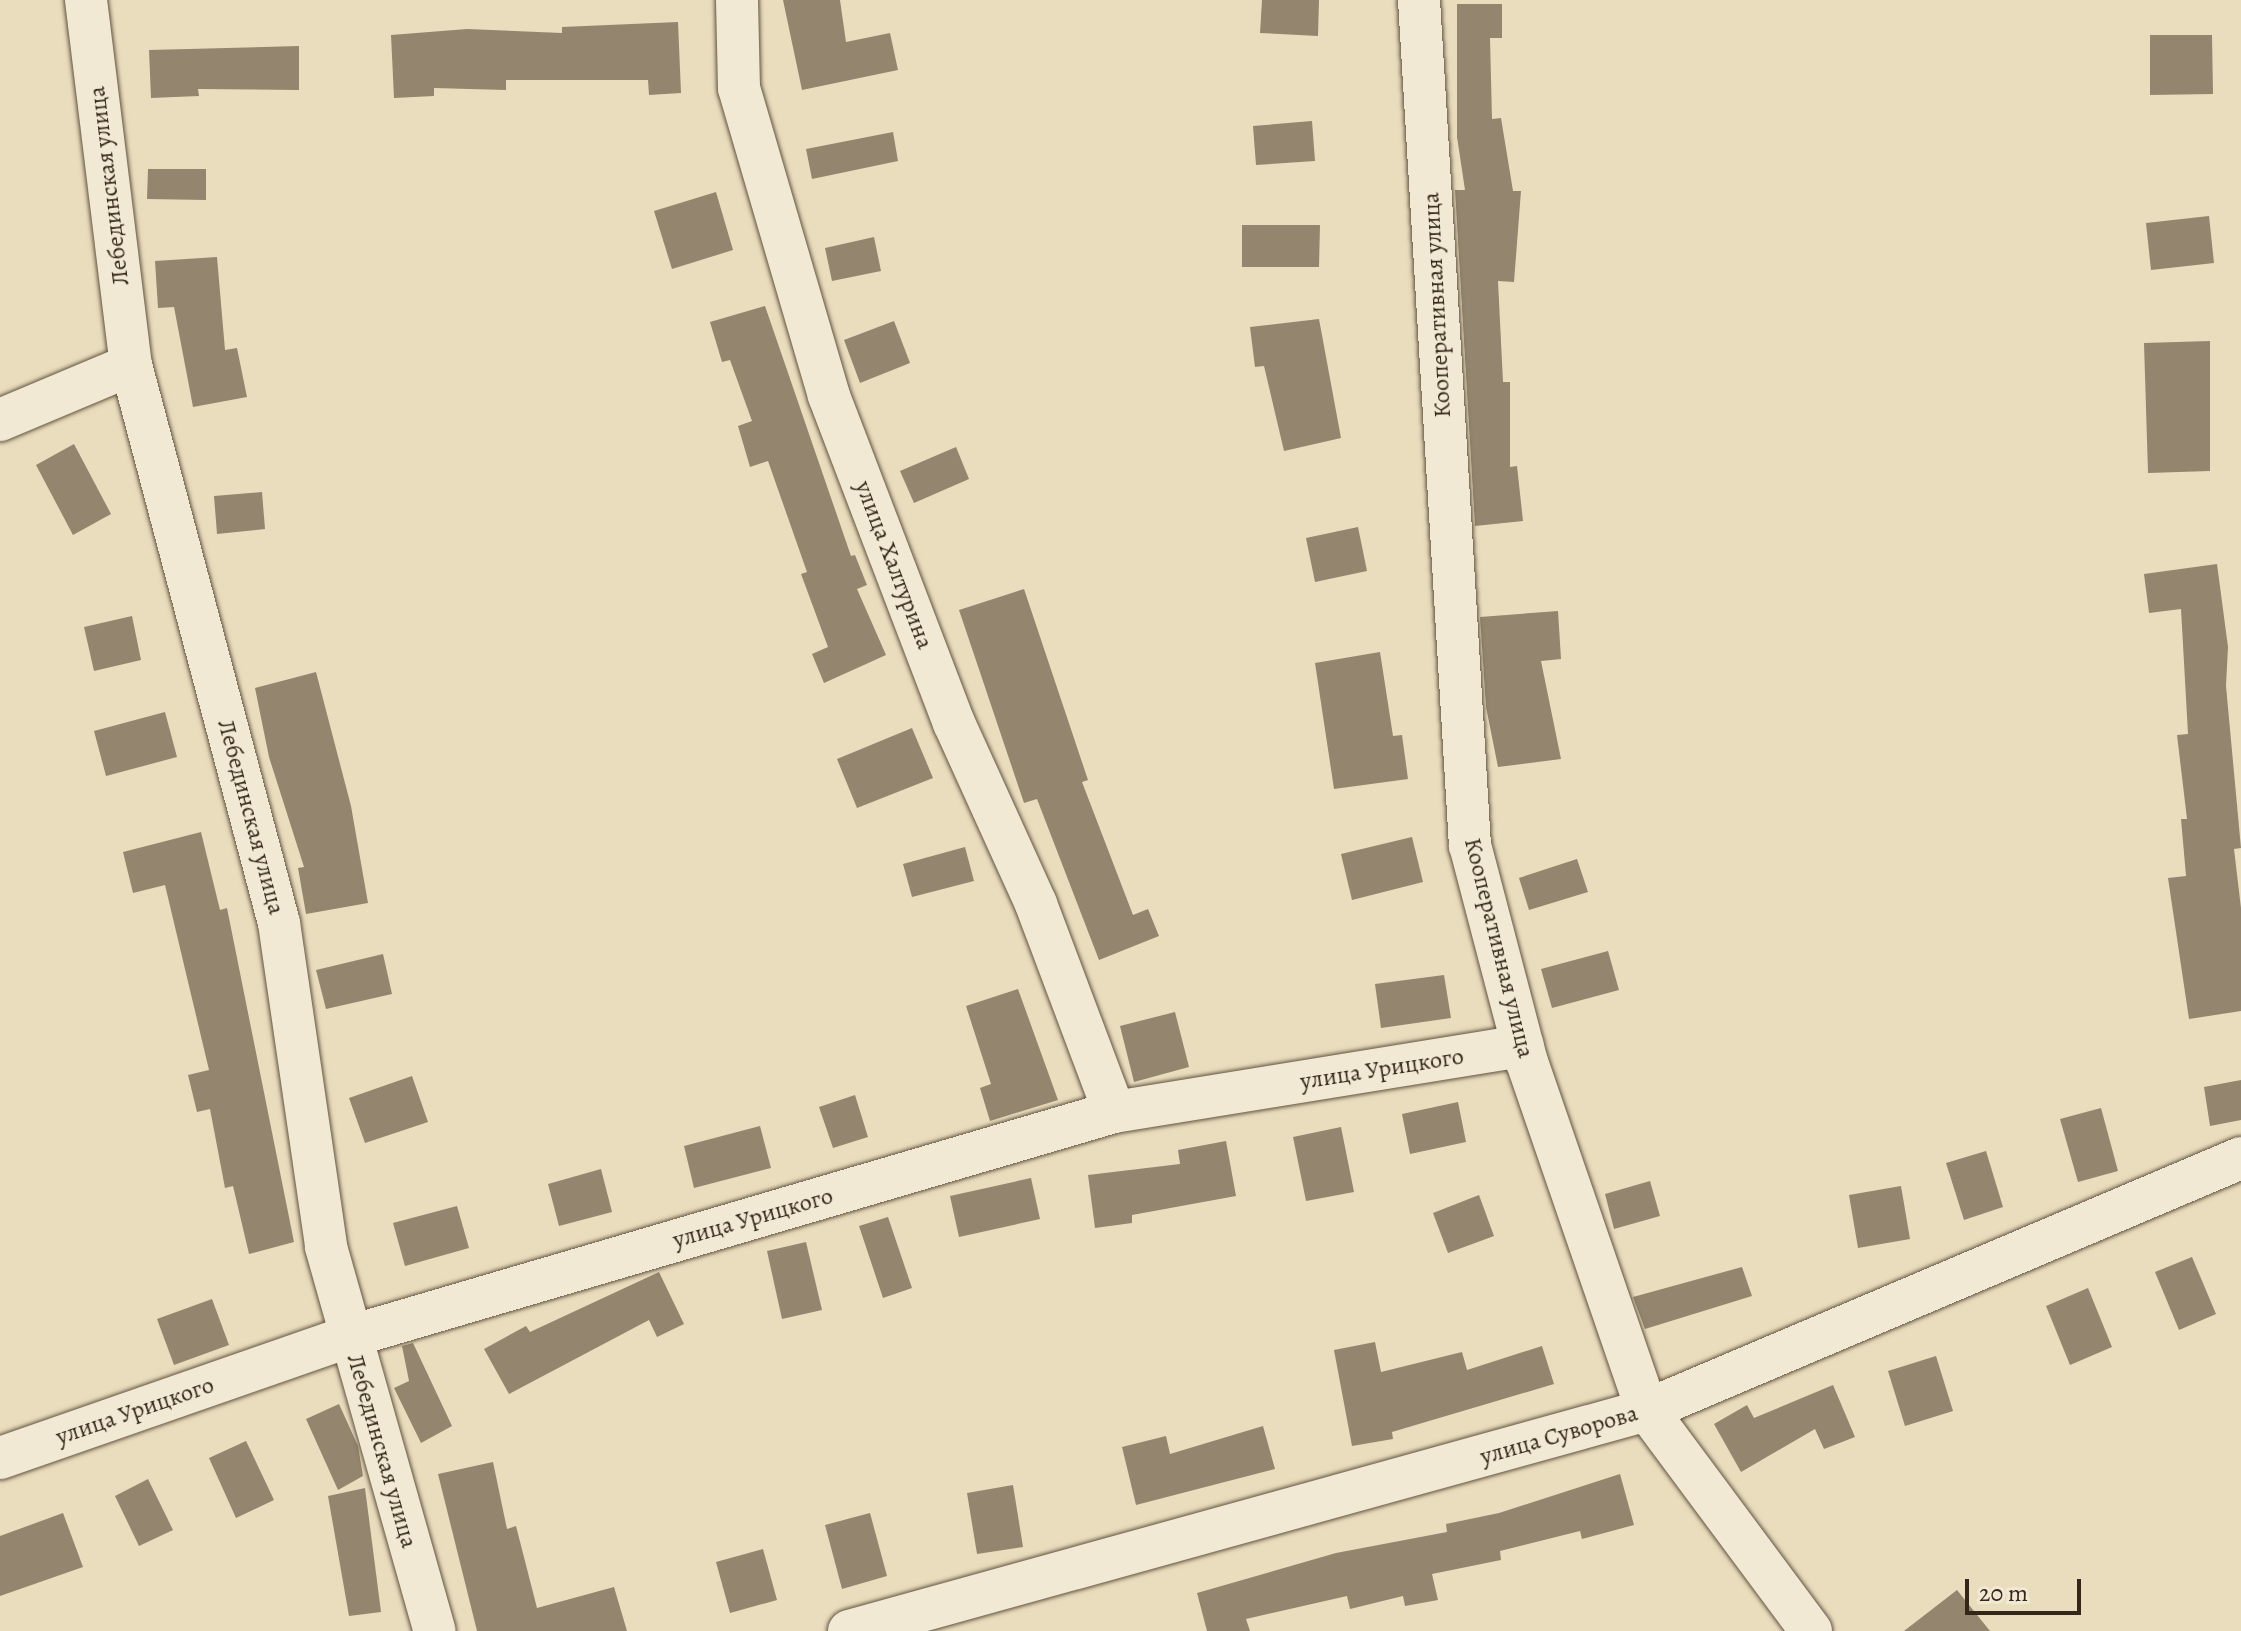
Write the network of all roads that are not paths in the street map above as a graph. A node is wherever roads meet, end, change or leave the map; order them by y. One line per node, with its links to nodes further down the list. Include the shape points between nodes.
1 (86, 0): 4 (street, Лебединская улица)
2 (737, 0): 7 (street, улица Халтурина, via 739,88 829,396 954,723 1036,904)
3 (1419, 0): 6 (street, Кооперативная улица, via 1470,845)
4 (131, 365): 5 (street); 9 (street, Лебединская улица, via 279,923 326,1247)
5 (0, 420)
6 (1523, 1046): 7 (street, улица Урицкого); 10 (street, Кооперативная улица)
7 (1114, 1112): 9 (street, улица Урицкого)
8 (2241, 1158): 10 (street, улица Суворова)
9 (348, 1337): 11 (street, улица Урицкого); 12 (street, Лебединская улица)
10 (1647, 1410): 13 (street, улица Суворова); 14 (street, Кооперативная улица)
11 (0, 1458)
12 (435, 1631)
13 (849, 1631)
14 (1811, 1631)

